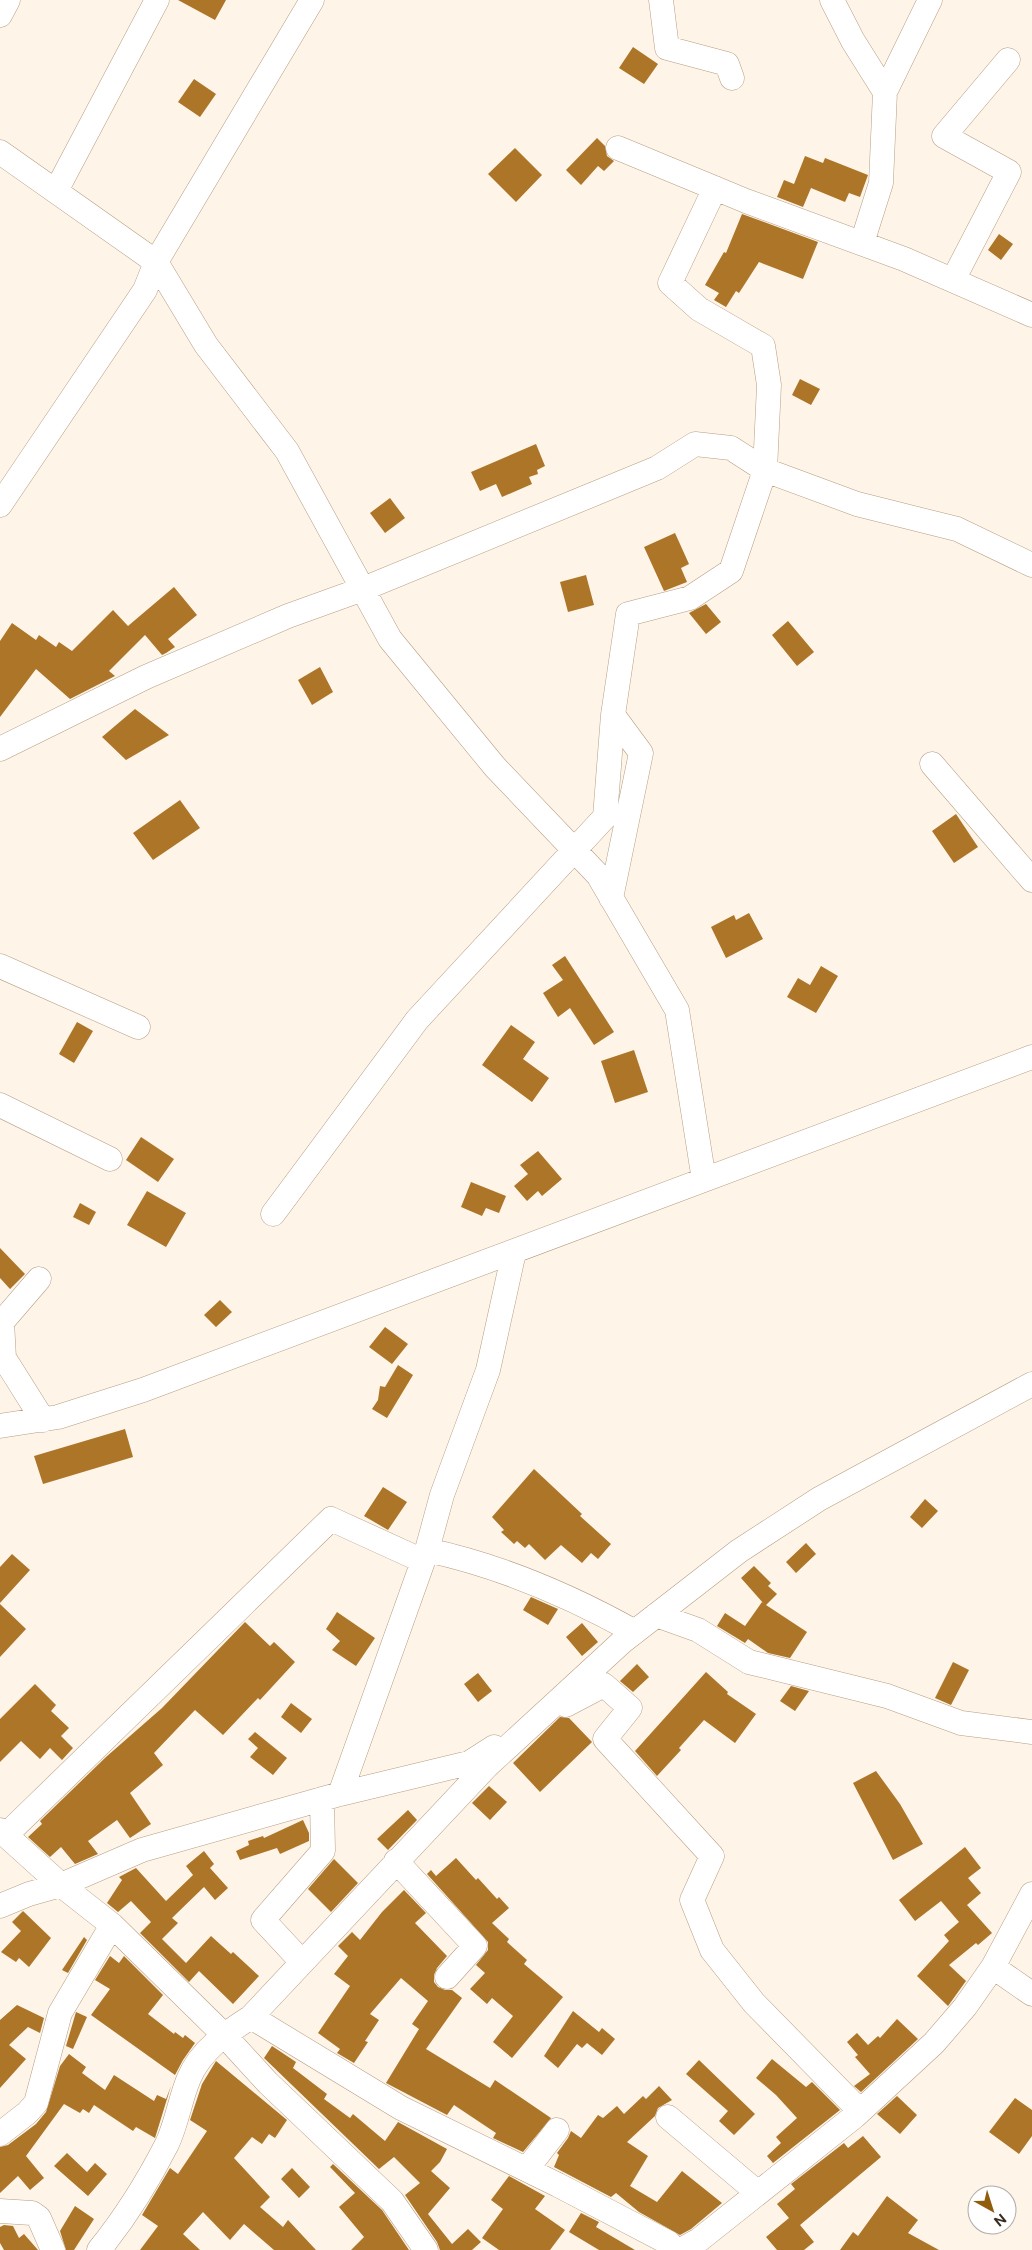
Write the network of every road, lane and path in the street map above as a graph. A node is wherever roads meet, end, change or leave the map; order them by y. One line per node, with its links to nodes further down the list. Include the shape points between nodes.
1 (8, 0): 7 (street)
2 (157, 0): 14 (street)
3 (312, 0): 16 (street)
4 (661, 0): 9 (street, via 667,48 727,64)
5 (832, 0): 10 (street)
6 (930, 0): 10 (street)
7 (0, 15)
8 (1008, 60): 17 (street, via 944,136 1009,172)
9 (732, 78)
10 (885, 92): 15 (street, via 881,183)
11 (618, 148): 13 (street)
12 (1, 156): 14 (street)
13 (715, 188): 15 (street); 19 (street, via 670,283 699,309 763,346 769,385)
14 (56, 191): 16 (street)
15 (862, 243): 17 (street)
16 (156, 262): 20 (street, via 145,290); 22 (street, via 206,345 287,451)
17 (953, 280): 18 (street)
18 (1032, 315)
19 (765, 470): 21 (street, via 857,504 957,530); 22 (street, via 730,448 695,444 657,468); 23 (street, via 731,571 690,598 628,614)
20 (0, 505)
21 (1032, 565)
22 (363, 589): 24 (street, via 288,616 146,677); 26 (street, via 390,639 495,766)
23 (613, 715): 26 (street, via 605,817); 28 (street, via 641,752)
24 (0, 749)
25 (932, 764): 27 (street)
26 (574, 850): 28 (street, via 598,875); 35 (street, via 417,1020)
27 (1032, 880)
28 (611, 898): 34 (street, via 677,1010)
29 (0, 966): 30 (street)
30 (138, 1027)
31 (1032, 1058): 34 (street)
32 (0, 1105): 33 (street)
33 (110, 1159)
34 (704, 1180): 36 (street)
35 (273, 1214)
36 (514, 1252): 39 (street, via 143,1390); 41 (street, via 488,1370 442,1495)
37 (39, 1279): 39 (street, via 2,1322 4,1358)
38 (1032, 1384): 42 (street, via 819,1499 739,1551)
39 (43, 1420): 40 (street)
40 (0, 1426)
41 (425, 1556): 43 (street, via 525,1579 585,1604); 46 (street); 47 (street, via 331,1519)
42 (656, 1615): 43 (street); 45 (street, via 698,1630 749,1662 887,1696 962,1723)
43 (634, 1632): 44 (street)
44 (533, 1723): 46 (street, via 469,1763); 48 (street); 59 (street, via 604,1685 630,1708 606,1739 712,1856 692,1900 712,1950 754,2003)
45 (1032, 1732)
46 (331, 1796): 49 (street, via 142,1850); 53 (street, via 323,1851 262,1920)
47 (3, 1832): 49 (street)
48 (396, 1861): 53 (street); 55 (street, via 475,1946)
49 (61, 1885): 51 (street); 52 (street)
50 (1032, 1894): 54 (street)
51 (0, 1906)
52 (112, 1925): 58 (street); 62 (street, via 60,2013 36,2103)
53 (302, 1962): 57 (street)
54 (993, 1967): 56 (street); 59 (street, via 934,2044)
55 (447, 1977)
56 (1032, 1994)
57 (251, 2017): 58 (street); 63 (street, via 401,2108)
58 (224, 2035): 68 (street, via 201,2058 189,2078 168,2142 115,2231); 69 (street, via 268,2083 392,2201)
59 (860, 2111): 64 (street)
60 (668, 2116): 64 (street)
61 (557, 2130): 63 (street)
62 (0, 2134)
63 (527, 2169): 70 (street, via 669,2243)
64 (758, 2193): 66 (street)
65 (0, 2211): 67 (street, via 32,2213 39,2218)
66 (700, 2247)
67 (54, 2250)
68 (99, 2250)
69 (426, 2250)
70 (676, 2250)

